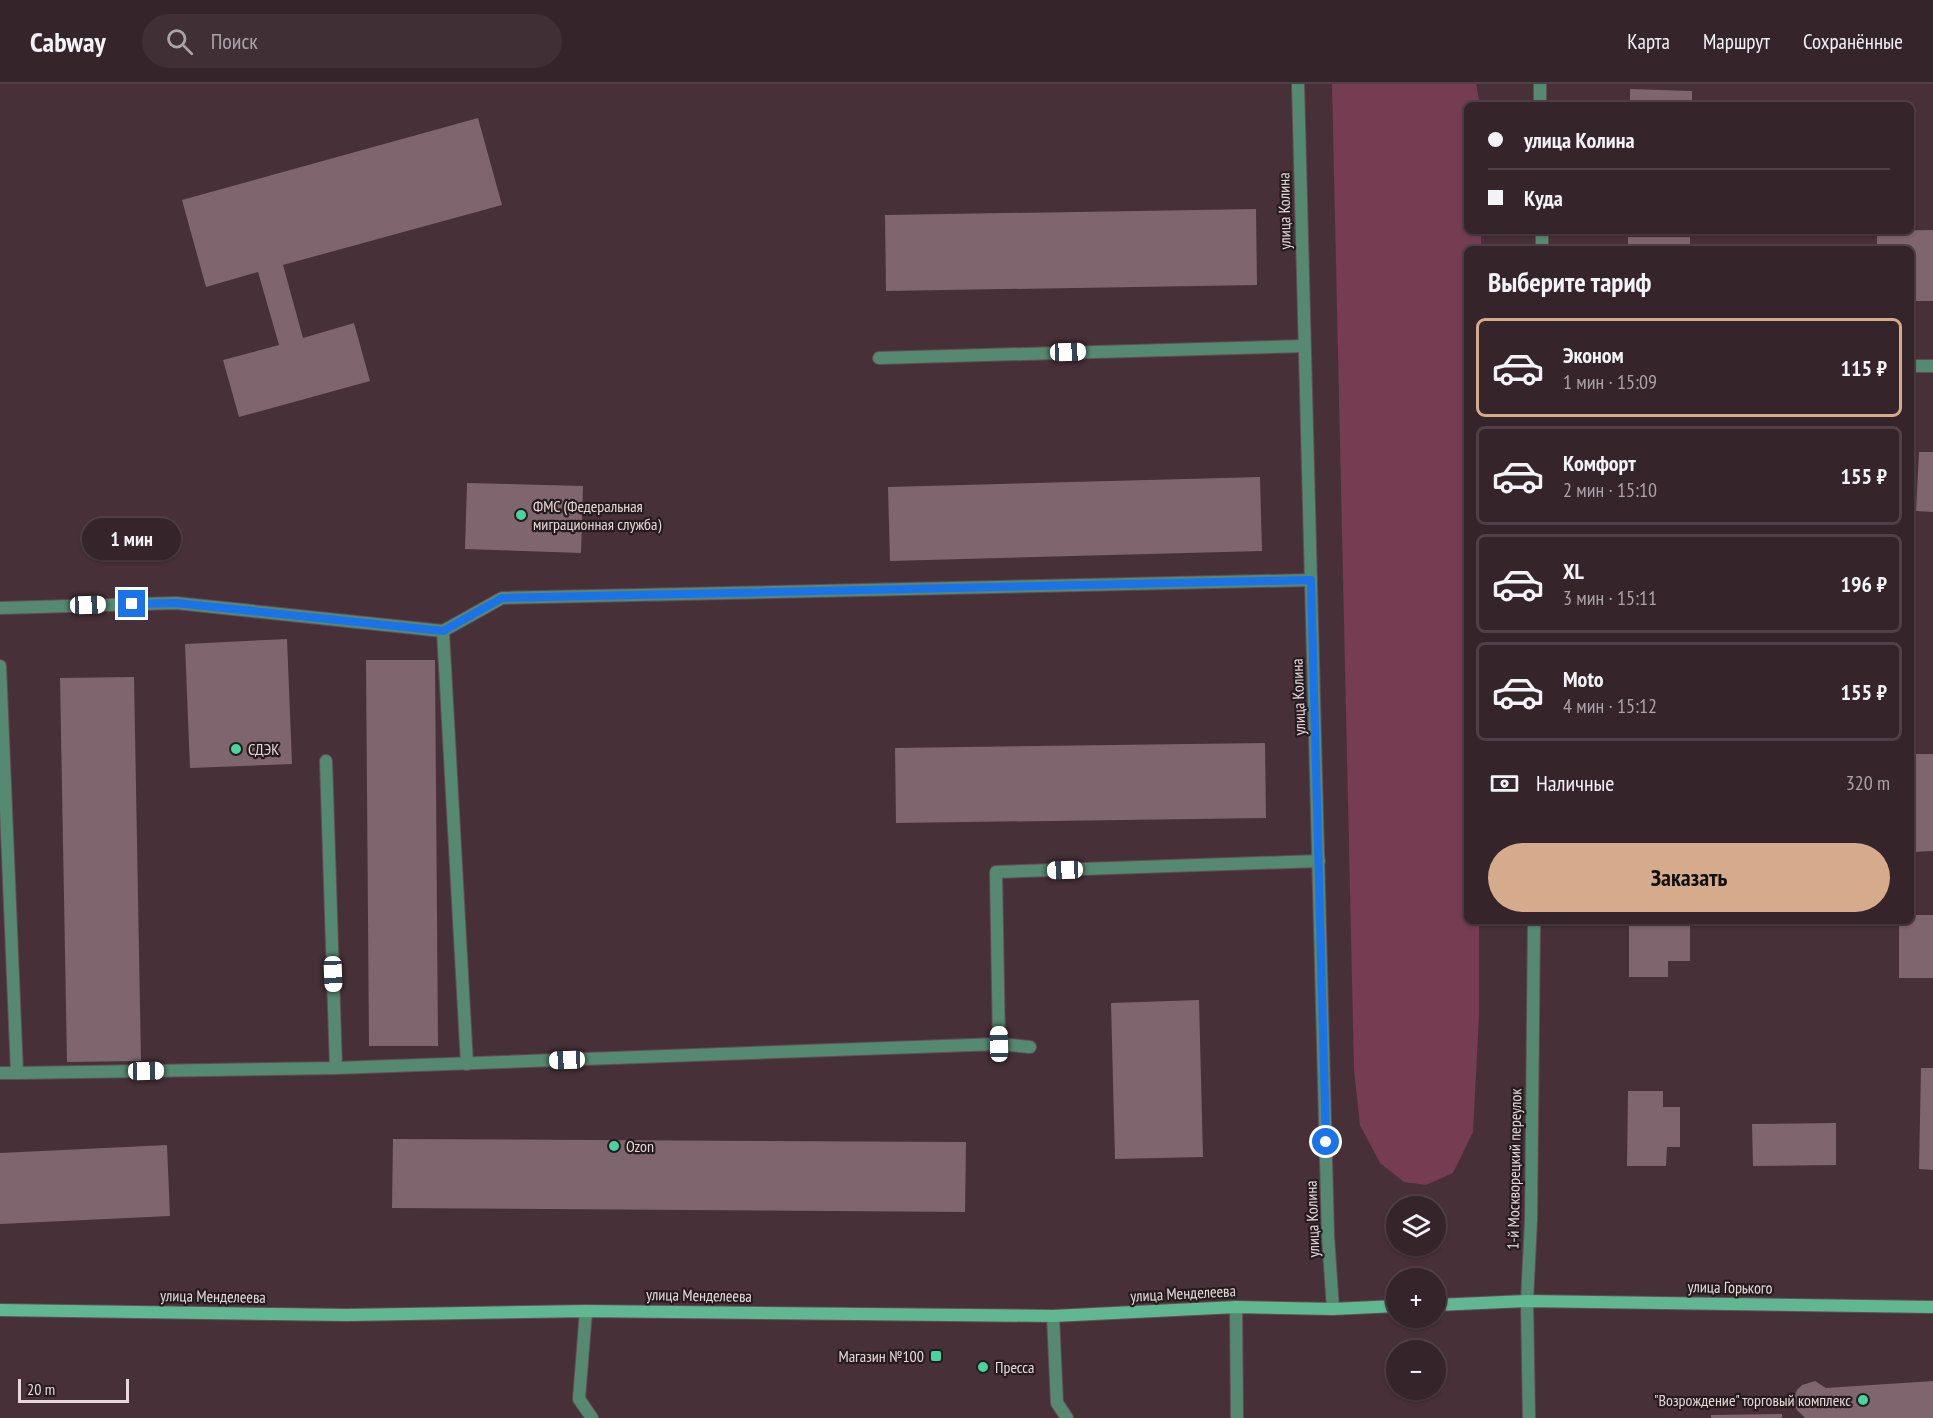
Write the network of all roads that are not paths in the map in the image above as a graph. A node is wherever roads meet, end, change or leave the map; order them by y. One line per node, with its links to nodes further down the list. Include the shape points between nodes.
1 (1298, 84): 4 (street, улица Колина)
2 (1540, 84): 3 (street)
3 (1540, 102)
4 (1304, 346): 5 (street); 8 (street, улица Колина)
5 (879, 358)
6 (1914, 366): 7 (street)
7 (1933, 366)
8 (1311, 580): 10 (street, via 502,598); 13 (street, улица Колина)
9 (0, 608): 10 (street, via 176,603)
10 (443, 631): 17 (street)
11 (0, 666): 20 (street)
12 (326, 761): 18 (street)
13 (1319, 861): 15 (street, via 996,872); 26 (street, улица Колина)
14 (1534, 924): 21 (street, 1-й Москворецкий переулок)
15 (999, 1044): 16 (street); 17 (street)
16 (1030, 1047)
17 (466, 1064): 18 (street)
18 (336, 1068): 20 (street)
19 (0, 1073): 20 (street)
20 (17, 1073)
21 (1527, 1301): 22 (main road); 25 (main road, улица Горького); 33 (street, 1-й Москворецкий переулок)
22 (1446, 1305)
23 (1386, 1306): 26 (main road, улица Менделеева)
24 (1236, 1307): 26 (main road, улица Менделеева); 29 (main road, улица Менделеева); 32 (street)
25 (1933, 1307)
26 (1333, 1309)
27 (0, 1310): 28 (main road, улица Менделеева, via 347,1315)
28 (586, 1311): 29 (main road, улица Менделеева); 30 (street, via 579,1399)
29 (1053, 1316): 31 (street, via 1057,1402)
30 (592, 1418)
31 (1067, 1418)
32 (1237, 1418)
33 (1529, 1418)

